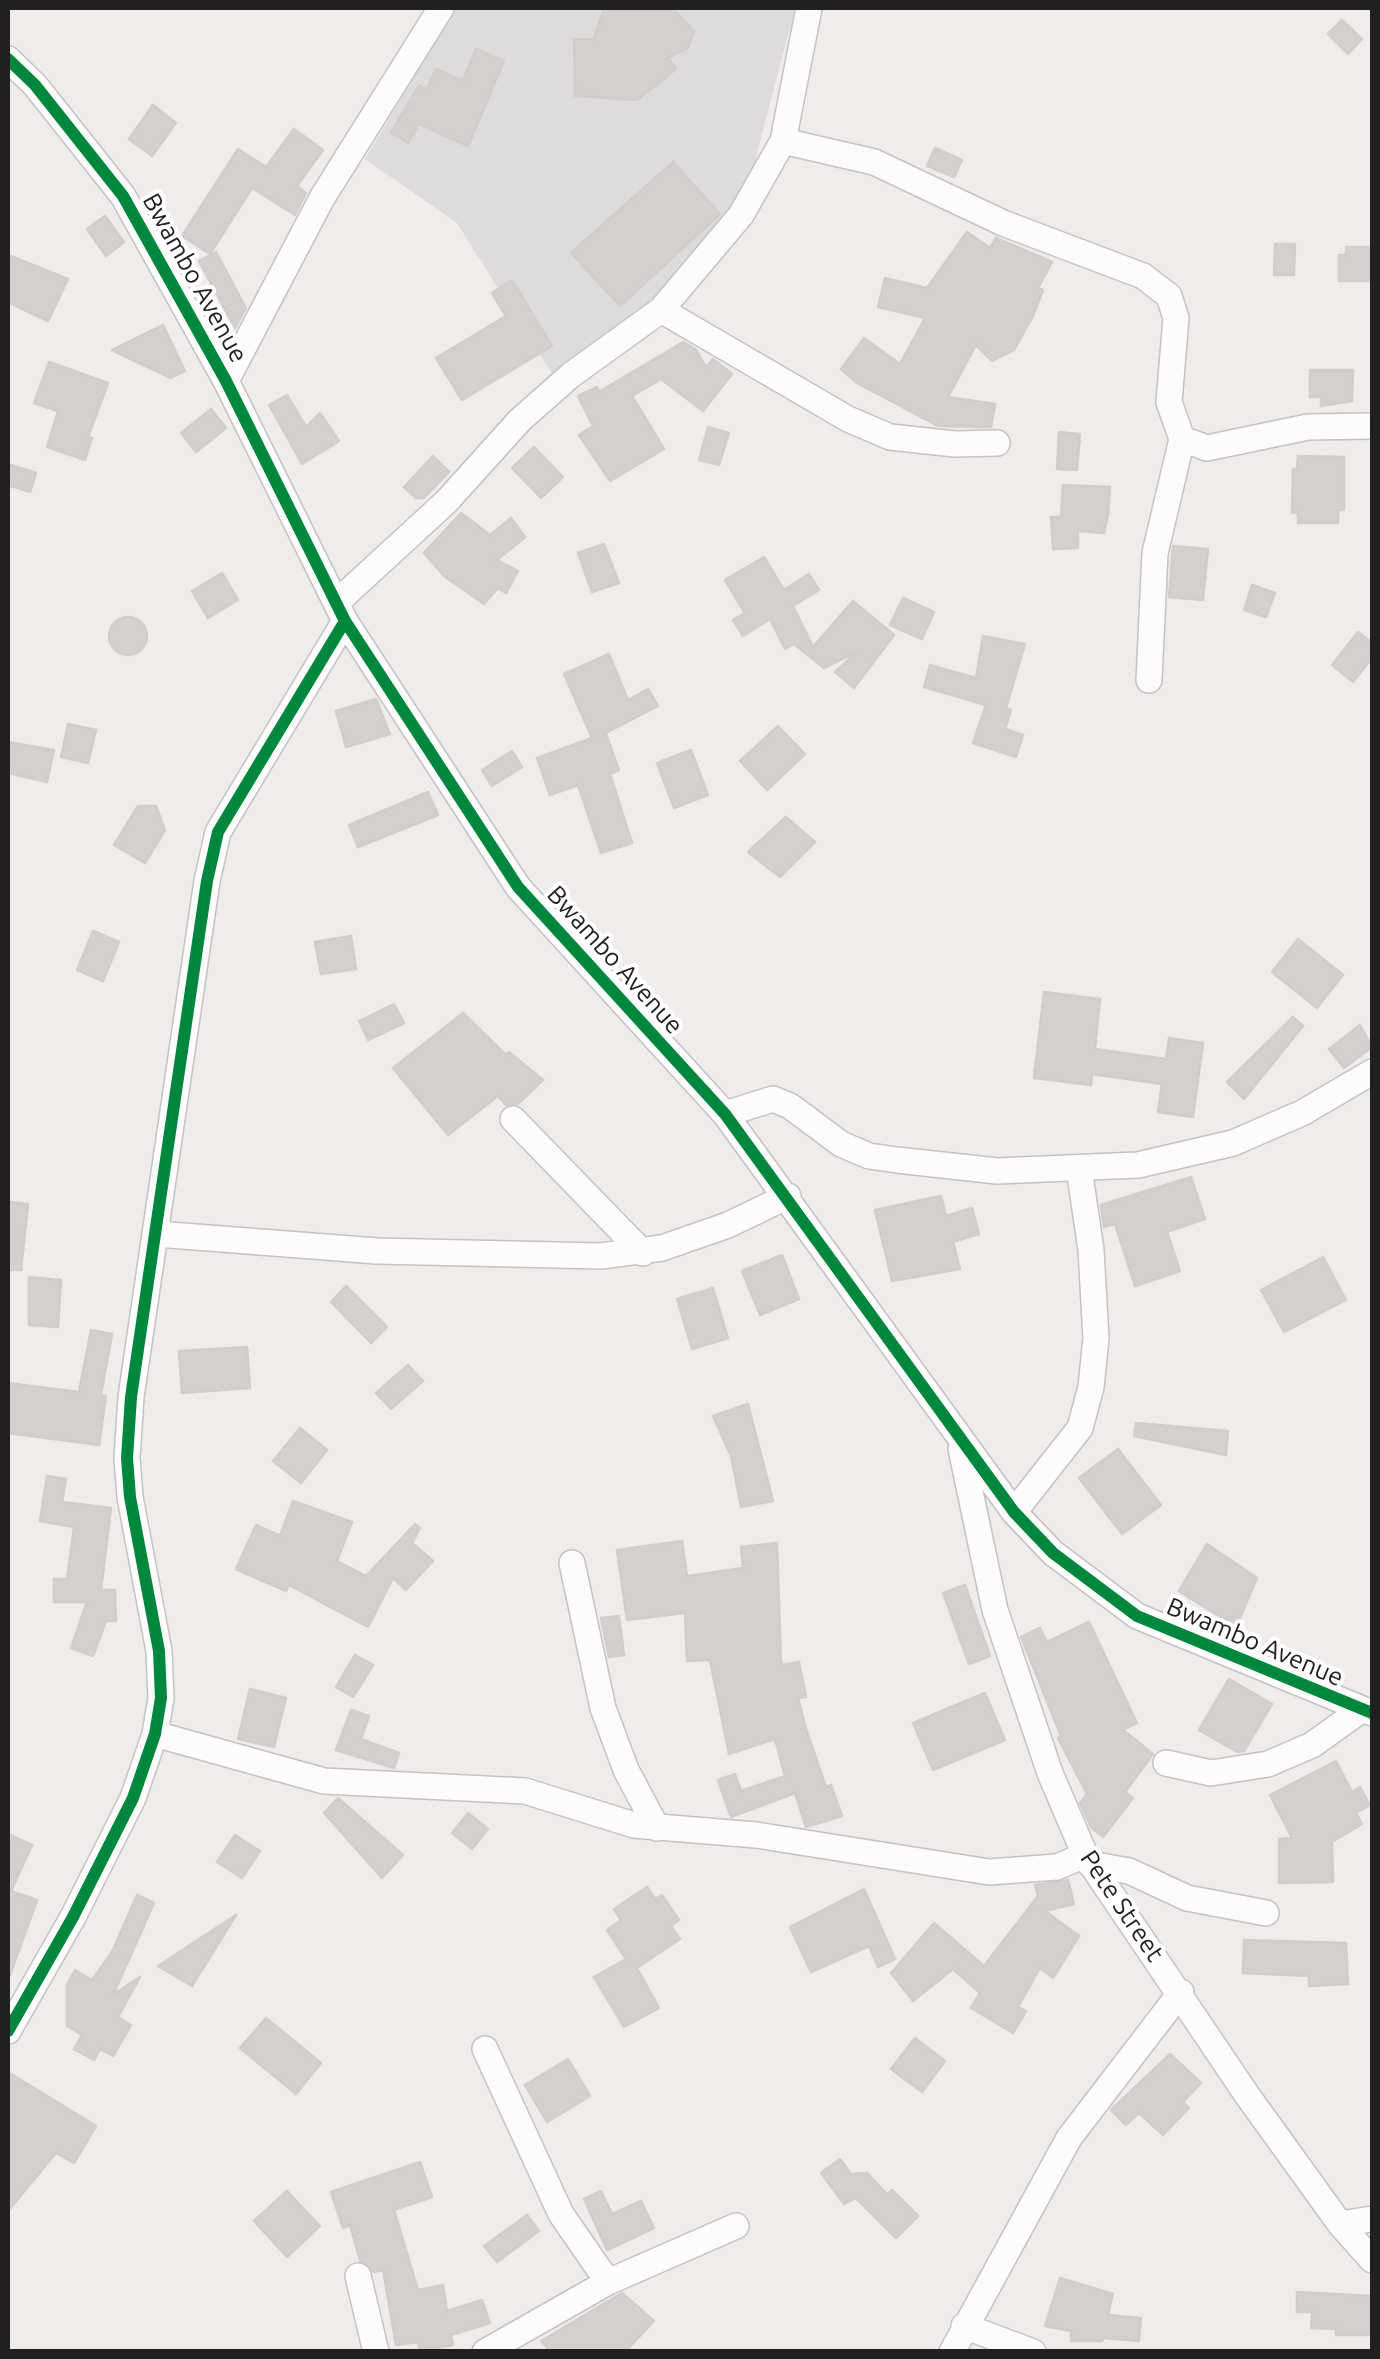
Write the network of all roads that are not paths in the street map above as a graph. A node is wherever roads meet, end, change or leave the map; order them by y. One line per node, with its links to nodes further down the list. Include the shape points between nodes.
1 (441, 8): 6 (street, via 322,198)
2 (809, 8): 4 (street)
3 (8, 59): 6 (street, Bwambo Avenue, via 123,196)
4 (784, 141): 5 (street, via 742,215); 8 (street, via 874,162 1143,276 1170,296 1176,318 1170,402)
5 (661, 310): 9 (street, via 890,437); 10 (street, via 520,420)
6 (226, 380): 10 (street, Bwambo Avenue)
7 (1372, 426): 8 (street, via 1308,427 1207,448)
8 (1182, 439): 11 (street, via 1156,552)
9 (997, 443)
10 (340, 612): 13 (street, Bwambo Avenue, via 518,887); 17 (street, via 218,832)
11 (1149, 680)
12 (1372, 1072): 15 (street, via 1233,1143 1138,1165)
13 (724, 1114): 15 (street, via 773,1099 870,1156 997,1172); 16 (street, Bwambo Avenue)
14 (512, 1119): 18 (street)
15 (1079, 1168): 20 (street, via 1096,1338 1091,1387 1080,1428)
16 (788, 1196): 18 (street, via 728,1225); 19 (street, Bwambo Avenue)
17 (157, 1234): 18 (street, via 395,1252); 23 (street, via 127,1458 159,1651)
18 (643, 1252)
19 (960, 1444): 20 (street, Bwambo Avenue); 26 (street, Pete Street, via 995,1610 1050,1774)
20 (1014, 1512): 22 (street, Bwambo Avenue, via 1053,1553 1136,1616)
21 (572, 1562): 25 (street, via 603,1708)
22 (1367, 1712): 24 (street, via 1268,1764 1212,1773)
23 (155, 1734): 25 (street, via 309,1778 525,1792); 29 (street, via 126,1813)
24 (1166, 1763)
25 (657, 1828): 26 (street, via 756,1835 989,1872)
26 (1088, 1859): 27 (street, via 1187,1898); 28 (street, Pete Street)
27 (1266, 1913)
28 (1181, 1992): 32 (street, Pete Street); 37 (street, via 1070,2138)
29 (8, 2031)
30 (485, 2049): 36 (street, via 561,2214)
31 (1372, 2219): 32 (street)
32 (1340, 2224): 34 (street, Pete Street)
33 (736, 2226): 36 (street)
34 (1372, 2260)
35 (358, 2276): 38 (street)
36 (608, 2282): 39 (street)
37 (964, 2326): 40 (street); 41 (street)
38 (376, 2352)
39 (485, 2352)
40 (952, 2352)
41 (1033, 2352)

